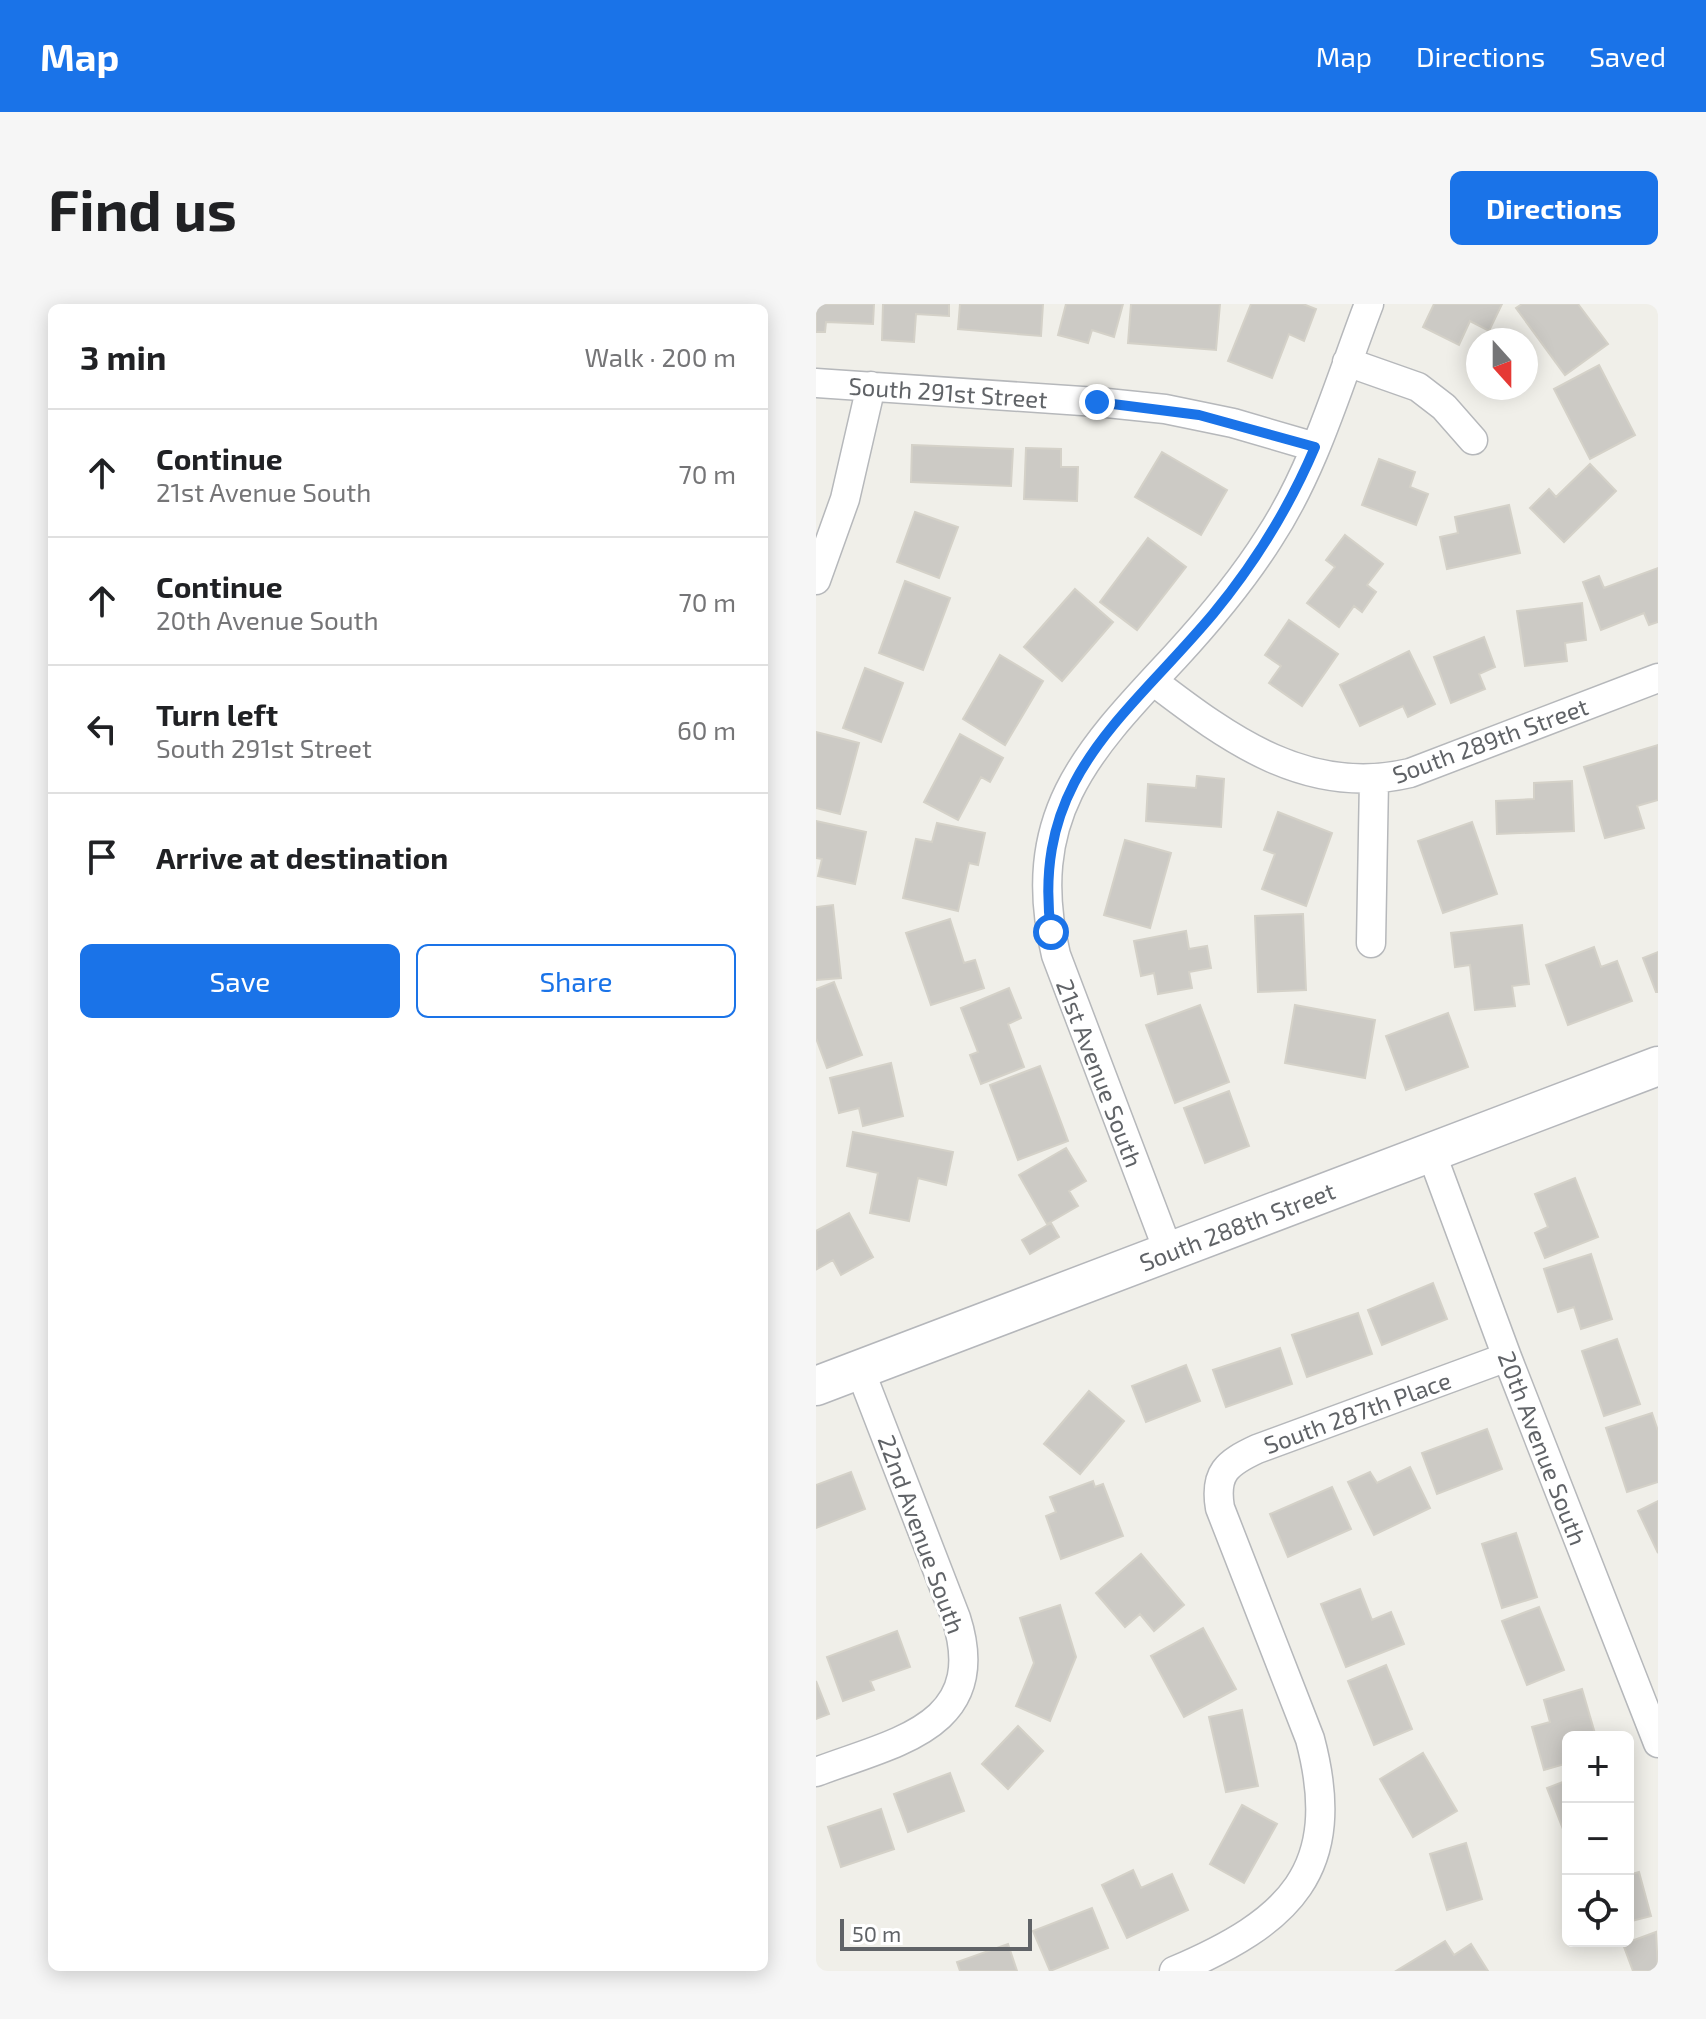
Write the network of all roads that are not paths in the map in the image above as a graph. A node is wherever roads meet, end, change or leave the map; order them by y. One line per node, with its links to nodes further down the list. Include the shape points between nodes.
1 (1369, 304): 2 (street)
2 (1347, 362): 5 (street, via 1418,387); 6 (street)
3 (816, 383): 4 (street, South 291st Street)
4 (871, 386): 6 (street, South 291st Street, via 1165,409); 7 (street, via 845,499)
5 (1473, 440)
6 (1315, 447): 9 (street, via 1287,508 1252,564)
7 (816, 580)
8 (1658, 678): 10 (street, South 289th Street, via 1452,758)
9 (1153, 681): 10 (street, South 289th Street, via 1265,755 1332,778); 14 (street, 21st Avenue South, via 1100,739 1073,781 1053,836 1048,903 1059,964)
10 (1374, 780): 11 (street)
11 (1371, 943)
12 (1658, 1066): 13 (main road, South 288th Street)
13 (1431, 1152): 14 (main road, South 288th Street); 15 (street, 20th Avenue South)
14 (1169, 1253): 16 (main road, South 288th Street)
15 (1507, 1357): 18 (street, 20th Avenue South); 20 (street, South 287th Place, via 1257,1449 1231,1463 1218,1482 1220,1508 1317,1764 1320,1826 1310,1868 1299,1888 1261,1925)
16 (860, 1370): 17 (main road, South 288th Street); 19 (street, 22nd Avenue South, via 961,1634 965,1666 954,1699 922,1730)
17 (816, 1386)
18 (1658, 1743)
19 (816, 1772)
20 (1174, 1971)

